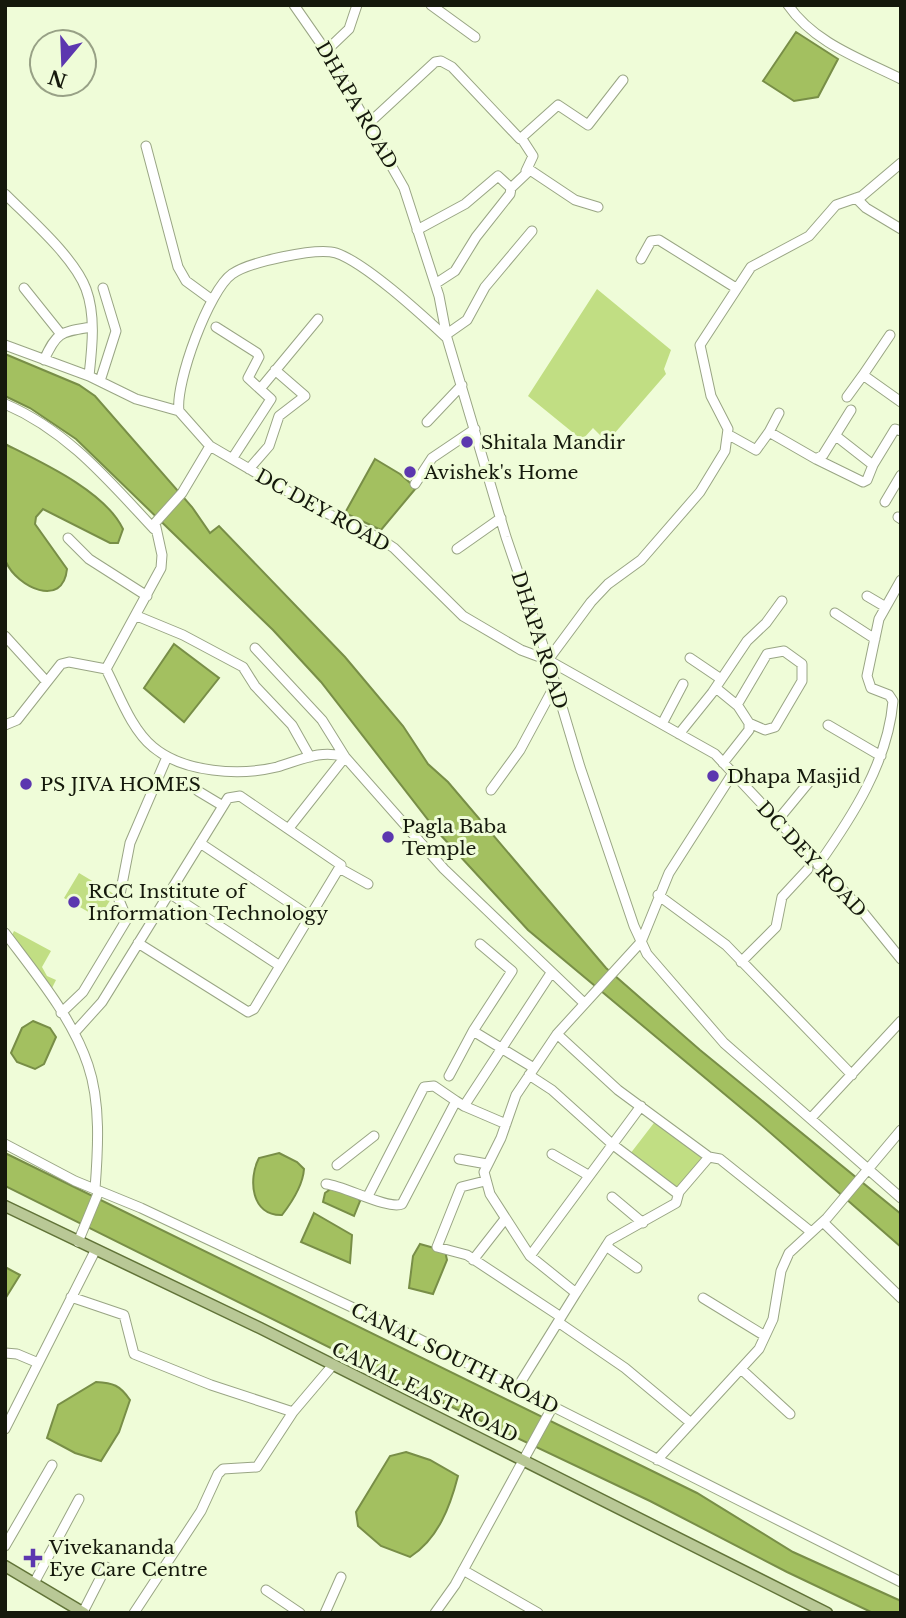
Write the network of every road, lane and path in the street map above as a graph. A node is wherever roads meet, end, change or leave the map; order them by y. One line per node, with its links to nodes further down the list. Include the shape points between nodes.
1 (294, 5): 6 (street, DHAPA ROAD)
2 (357, 5): 6 (street, via 349,29)
3 (431, 5): 5 (street)
4 (788, 5): 7 (street, via 830,44)
5 (475, 37)
6 (326, 51): 9 (street, DHAPA ROAD)
7 (901, 79)
8 (623, 80): 10 (street, via 588,125 558,105)
9 (368, 124): 10 (street, via 441,61); 19 (street, DHAPA ROAD, via 404,188)
10 (522, 139): 13 (street, via 534,156)
11 (146, 146): 26 (street, via 178,267 186,281)
12 (901, 163): 16 (street)
13 (526, 171): 14 (street); 17 (street, via 575,200)
14 (511, 188): 19 (street, via 498,176 465,204); 22 (street, via 456,271)
15 (5, 194): 28 (street, via 79,277 89,298)
16 (856, 198): 18 (street); 25 (street, via 836,205 810,236 759,261)
17 (598, 207)
18 (901, 229)
19 (417, 230): 22 (street, DHAPA ROAD)
20 (532, 231): 32 (street, via 489,282 467,320)
21 (641, 259): 25 (street, via 650,242 660,240)
22 (435, 284): 32 (street, DHAPA ROAD)
23 (24, 288): 30 (street)
24 (103, 288): 38 (street, via 117,324)
25 (736, 288): 51 (street, via 700,345 711,396)
26 (212, 300): 32 (street, via 231,275 246,267 320,251 336,253 372,275); 45 (street, via 180,388)
27 (318, 319): 35 (street)
28 (92, 327): 30 (street); 37 (street)
29 (216, 327): 40 (street, via 257,354 248,378)
30 (60, 333): 34 (street)
31 (890, 335): 36 (street)
32 (447, 336): 39 (street, DHAPA ROAD)
33 (5, 345): 34 (street)
34 (44, 360): 37 (street)
35 (275, 370): 40 (street); 57 (street, via 305,396 279,416 268,446)
36 (863, 375): 41 (street); 42 (street)
37 (89, 376): 38 (street)
38 (100, 381): 45 (street, via 136,399)
39 (462, 385): 47 (street); 48 (street, DHAPA ROAD)
40 (260, 389): 54 (street, via 271,399)
41 (847, 397)
42 (901, 402)
43 (5, 404): 62 (street, via 40,421 71,444)
44 (851, 410): 52 (street)
45 (179, 411): 53 (street, DC DEY ROAD)
46 (779, 413): 50 (street)
47 (427, 422)
48 (475, 429): 59 (street, via 432,458); 61 (street, DHAPA ROAD)
49 (901, 430): 56 (street, via 895,429)
50 (769, 432): 51 (street, via 757,450); 55 (street)
51 (729, 435): 76 (street, via 725,451 700,492 640,561 591,602)
52 (836, 436): 55 (street); 56 (street)
53 (211, 446): 54 (street, DC DEY ROAD); 62 (street)
54 (232, 458): 57 (street, DC DEY ROAD)
55 (816, 459): 56 (street, via 863,482)
56 (873, 465)
57 (249, 469): 76 (street, DC DEY ROAD, via 379,538 463,616 521,650)
58 (901, 475): 60 (street)
59 (415, 484)
60 (885, 502)
61 (501, 518): 64 (street); 76 (street, DHAPA ROAD)
62 (155, 526): 66 (street, via 161,568)
63 (68, 538): 66 (street, via 89,559)
64 (457, 549)
65 (901, 580): 69 (street)
66 (147, 596): 71 (street)
67 (867, 596): 69 (street)
68 (782, 601): 80 (street)
69 (884, 606): 73 (street)
70 (835, 613): 73 (street)
71 (137, 616): 77 (street); 90 (street, via 237,663 292,725)
72 (5, 636): 78 (street)
73 (875, 639): 88 (street, via 867,685 893,701)
74 (255, 648): 91 (street, via 322,720)
75 (690, 658): 80 (street)
76 (548, 660): 81 (street, DHAPA ROAD); 84 (street, DC DEY ROAD)
77 (106, 669): 78 (street, via 69,662 61,664); 89 (street, via 140,733)
78 (46, 681): 85 (street, via 18,719)
79 (683, 684): 84 (street)
80 (718, 684): 82 (street); 87 (street)
81 (555, 685): 95 (street, via 520,750); 109 (street, DHAPA ROAD)
82 (737, 705): 83 (street); 83 (street, via 767,654 784,651 802,664 802,681 775,727 765,730)
83 (749, 723): 92 (street, via 749,730)
84 (662, 724): 87 (street, DC DEY ROAD)
85 (5, 725)
86 (828, 725): 88 (street)
87 (679, 734): 92 (street, DC DEY ROAD)
88 (881, 756): 101 (street, via 848,823)
89 (167, 757): 90 (street, via 204,768 247,771); 117 (street, via 130,843 119,900 127,919 83,992)
90 (310, 757): 91 (street, via 322,753)
91 (345, 757): 99 (street); 115 (street, via 418,842)
92 (723, 763): 93 (street, DC DEY ROAD)
93 (733, 773): 98 (street, DC DEY ROAD); 106 (street)
94 (814, 776): 98 (street)
95 (491, 790)
96 (198, 791): 97 (street)
97 (223, 806): 99 (street, via 232,795 240,796); 100 (street)
98 (777, 821): 101 (street, DC DEY ROAD)
99 (289, 828): 102 (street, via 337,860)
100 (200, 843): 105 (street); 107 (street)
101 (818, 865): 112 (street, DC DEY ROAD)
102 (341, 869): 104 (street); 107 (street)
103 (808, 869): 113 (street, via 782,897 776,927)
104 (368, 884)
105 (169, 893): 110 (street); 114 (street)
106 (659, 895): 109 (street); 113 (street, via 726,945)
107 (311, 917): 114 (street)
108 (5, 933): 117 (street)
109 (641, 942): 116 (street); 128 (street, DHAPA ROAD, via 670,984 724,1043)
110 (138, 943): 114 (street, via 248,1012); 120 (street, via 102,1002)
111 (480, 944): 119 (street, via 512,971)
112 (901, 959)
113 (741, 962): 124 (street)
114 (280, 966)
115 (551, 974): 116 (street); 122 (street)
116 (583, 1003): 121 (street)
117 (61, 1013): 120 (street)
118 (901, 1021): 124 (street)
119 (473, 1031): 122 (street); 125 (street)
120 (74, 1033): 143 (street, via 95,1095)
121 (557, 1034): 123 (street); 127 (street)
122 (501, 1050): 123 (street); 126 (street)
123 (532, 1072): 129 (street, via 516,1095); 133 (street)
124 (852, 1075): 128 (street)
125 (449, 1076)
126 (460, 1104): 129 (street); 145 (street, via 402,1204); 145 (street, via 433,1086 424,1087)
127 (641, 1106): 133 (street); 135 (street)
128 (812, 1117): 139 (street, DHAPA ROAD)
129 (506, 1124): 137 (street)
130 (901, 1130): 139 (street)
131 (374, 1136): 138 (street)
132 (5, 1144): 143 (street, CANAL SOUTH ROAD)
133 (612, 1144): 140 (street); 144 (street)
134 (552, 1154): 140 (street)
135 (709, 1157): 144 (street); 152 (street, via 720,1159)
136 (459, 1159): 137 (street)
137 (487, 1164): 141 (street)
138 (337, 1165)
139 (867, 1167): 147 (street, DHAPA ROAD); 150 (street)
140 (588, 1175): 156 (street)
141 (485, 1181): 149 (street); 157 (street, via 461,1187 438,1247)
142 (326, 1184): 145 (street)
143 (97, 1192): 153 (street); 169 (street, CANAL SOUTH ROAD)
144 (678, 1194): 151 (street, via 672,1206)
145 (368, 1196)
146 (612, 1197): 151 (street)
147 (901, 1198)
148 (5, 1206): 153 (main road, CANAL EAST ROAD)
149 (505, 1219): 156 (street); 157 (street)
150 (825, 1220): 152 (street); 162 (street)
151 (643, 1223): 154 (street)
152 (810, 1231): 164 (street, via 783,1264 773,1319)
153 (80, 1238): 155 (main road, CANAL EAST ROAD)
154 (606, 1246): 158 (street); 159 (street)
155 (95, 1251): 160 (street); 167 (main road, CANAL EAST ROAD)
156 (530, 1256): 159 (street)
157 (474, 1260): 163 (street)
158 (637, 1268)
159 (576, 1293): 163 (street)
160 (71, 1297): 166 (street); 171 (street, via 124,1315 134,1354)
161 (703, 1298): 164 (street)
162 (901, 1298)
163 (560, 1320): 169 (street); 173 (street)
164 (765, 1336): 168 (street)
165 (5, 1353): 166 (street)
166 (36, 1362): 174 (street)
167 (331, 1366): 171 (street); 175 (main road, CANAL EAST ROAD)
168 (741, 1369): 172 (street); 173 (street)
169 (517, 1388): 170 (street, CANAL SOUTH ROAD)
170 (553, 1406): 175 (street); 176 (street, CANAL SOUTH ROAD)
171 (293, 1412): 188 (street, via 257,1466 223,1469 218,1474 201,1511)
172 (790, 1414)
173 (691, 1423): 176 (street)
174 (5, 1429)
175 (522, 1459): 182 (street); 193 (main road, CANAL EAST ROAD)
176 (657, 1460): 184 (street, CANAL SOUTH ROAD)
177 (52, 1465): 179 (street)
178 (79, 1499): 185 (street)
179 (5, 1546)
180 (5, 1566): 185 (main road)
181 (106, 1567): 187 (street)
182 (463, 1570): 191 (street); 192 (street)
183 (341, 1577): 190 (street)
184 (901, 1582)
185 (34, 1583): 187 (main road)
186 (266, 1590): 189 (street)
187 (82, 1612)
188 (134, 1613)
189 (300, 1613)
190 (326, 1613)
191 (435, 1613)
192 (538, 1613)
193 (828, 1613)

